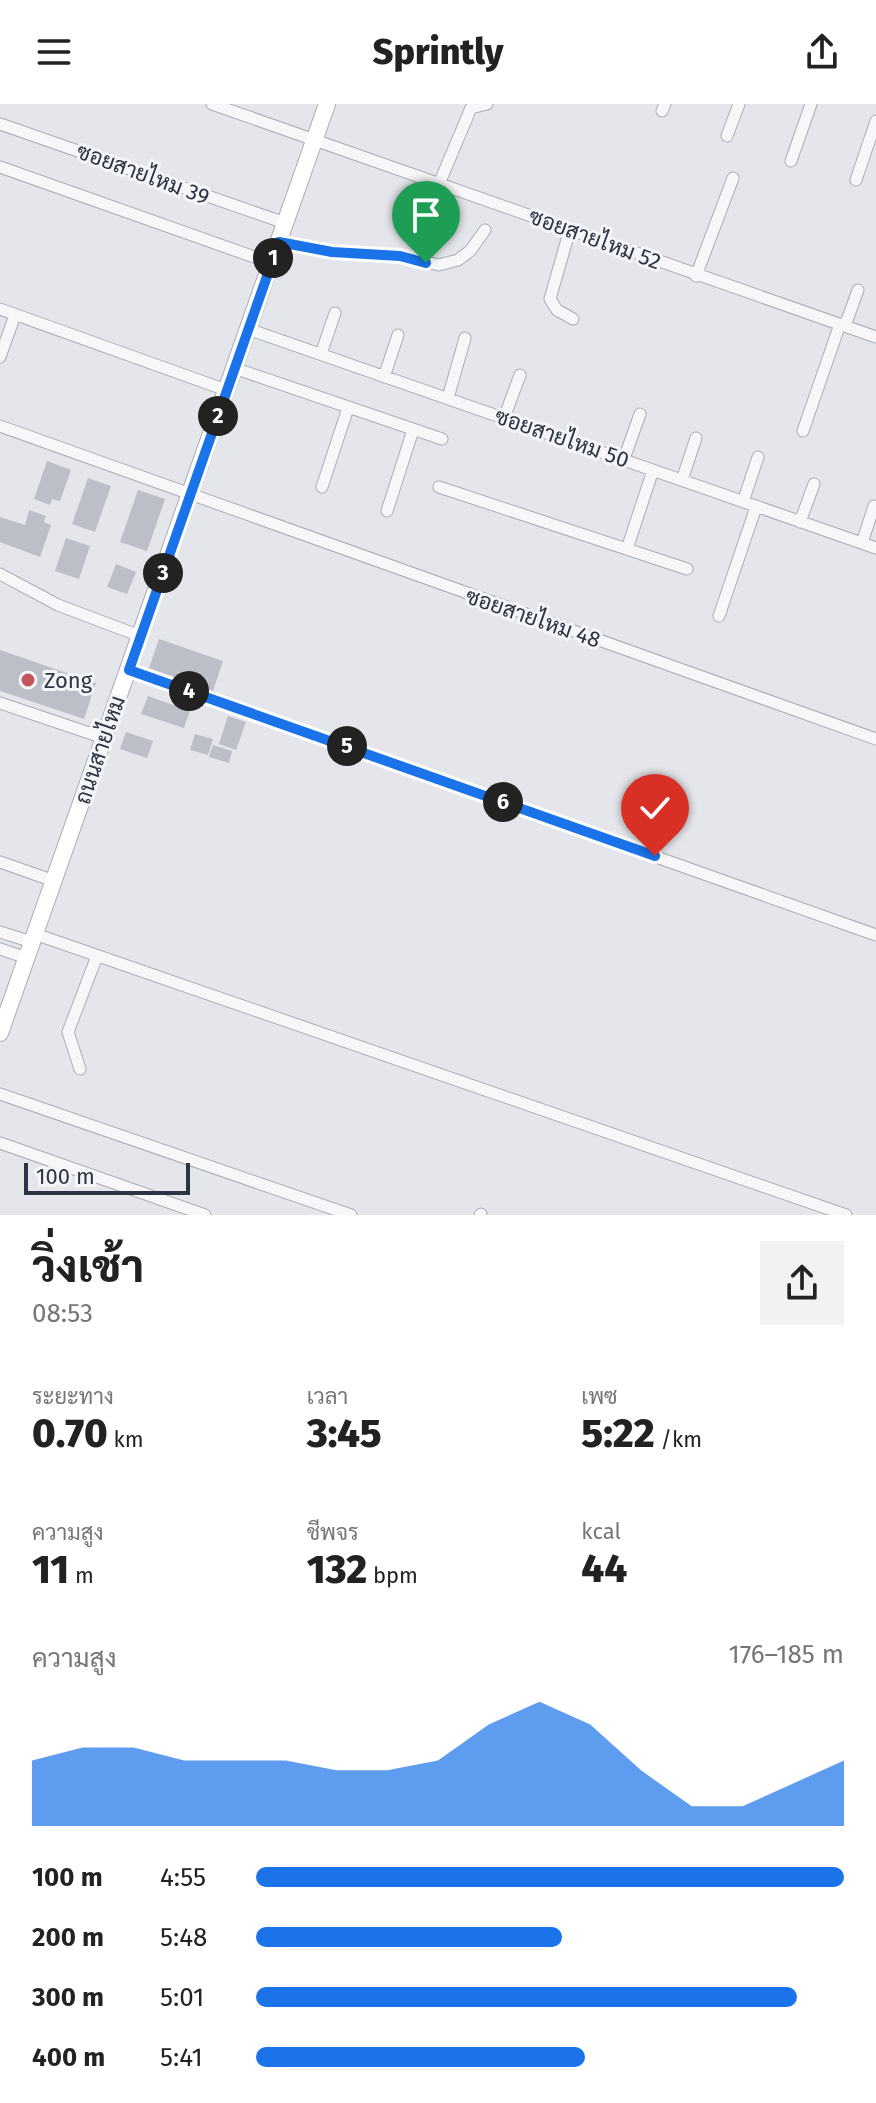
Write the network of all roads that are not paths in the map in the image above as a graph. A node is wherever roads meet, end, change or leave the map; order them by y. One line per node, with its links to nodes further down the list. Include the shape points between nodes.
1 (212, 104): 10 (street, ซอยสายไหม 52)
2 (327, 104): 10 (main road, ถนนสายไหม)
3 (487, 104): 6 (street)
4 (739, 104): 9 (street)
5 (811, 104): 11 (street)
6 (467, 106): 15 (street)
7 (876, 121): 14 (street)
8 (0, 124): 16 (street, ซอยสายไหม 39)
9 (727, 136)
10 (314, 142): 15 (street, ซอยสายไหม 52); 16 (main road, ถนนสายไหม)
11 (791, 161)
12 (0, 167): 20 (street)
13 (733, 178): 21 (street)
14 (856, 180)
15 (439, 184): 17 (street, ซอยสายไหม 52)
16 (285, 223): 19 (main road, ถนนสายไหม)
17 (570, 229): 21 (street, ซอยสายไหม 52); 26 (street, via 550,299)
18 (485, 230): 19 (street, via 470,251 439,265)
19 (279, 242): 20 (main road, ถนนสายไหม)
20 (271, 263): 28 (main road, ถนนสายไหม)
21 (696, 276): 27 (street, ซอยสายไหม 52)
22 (858, 290): 27 (street)
23 (0, 309): 25 (street)
24 (335, 313): 32 (street)
25 (15, 315): 33 (street); 37 (street)
26 (573, 319)
27 (843, 325): 30 (street, ซอยสายไหม 52); 44 (street)
28 (248, 329): 32 (street, ซอยสายไหม 50); 34 (main road, ถนนสายไหม)
29 (398, 335): 36 (street)
30 (876, 337)
31 (465, 338): 38 (street)
32 (321, 354): 36 (street, ซอยสายไหม 50)
33 (0, 357)
34 (234, 368): 37 (main road, ถนนสายไหม); 39 (street)
35 (520, 375): 41 (street)
36 (384, 377): 38 (street, ซอยสายไหม 50)
37 (226, 390): 54 (main road, ถนนสายไหม)
38 (448, 398): 41 (street, ซอยสายไหม 50)
39 (348, 408): 43 (street); 52 (street)
40 (640, 414): 48 (street)
41 (504, 418): 48 (street, ซอยสายไหม 50)
42 (0, 426): 54 (street, ซอยสายไหม 48)
43 (413, 430): 46 (street); 58 (street)
44 (803, 431)
45 (696, 438): 50 (street)
46 (442, 439)
47 (758, 457): 55 (street)
48 (624, 459): 49 (street, ซอยสายไหม 50)
49 (653, 470): 50 (street, ซอยสายไหม 50); 62 (street)
50 (682, 480): 55 (street, ซอยสายไหม 50)
51 (814, 484): 59 (street)
52 (322, 487)
53 (439, 487): 62 (street)
54 (190, 497): 66 (main road, ถนนสายไหม); 70 (street, ซอยสายไหม 48)
55 (743, 502): 57 (street, ซอยสายไหม 50)
56 (874, 506): 60 (street)
57 (756, 507): 59 (street, ซอยสายไหม 50); 65 (street)
58 (387, 511)
59 (800, 522): 60 (street, ซอยสายไหม 50)
60 (862, 543): 61 (street, ซอยสายไหม 50)
61 (876, 548)
62 (627, 549): 63 (street)
63 (687, 569)
64 (0, 574): 66 (street, via 58,605)
65 (719, 616)
66 (140, 636): 67 (main road, ถนนสายไหม)
67 (129, 670): 69 (main road, ถนนสายไหม); 74 (street)
68 (0, 703): 69 (street)
69 (104, 738): 72 (main road, ถนนสายไหม)
70 (876, 739)
71 (0, 862): 72 (street)
72 (54, 881): 75 (main road, ถนนสายไหม)
73 (0, 932): 75 (street)
74 (876, 935)
75 (31, 944): 76 (street); 77 (street); 78 (main road, ถนนสายไหม)
76 (0, 949)
77 (97, 956): 79 (street, via 68,1032); 84 (street)
78 (0, 1033)
79 (80, 1069)
80 (0, 1094): 83 (street)
81 (0, 1143): 82 (street)
82 (205, 1215)
83 (351, 1215)
84 (846, 1215)

